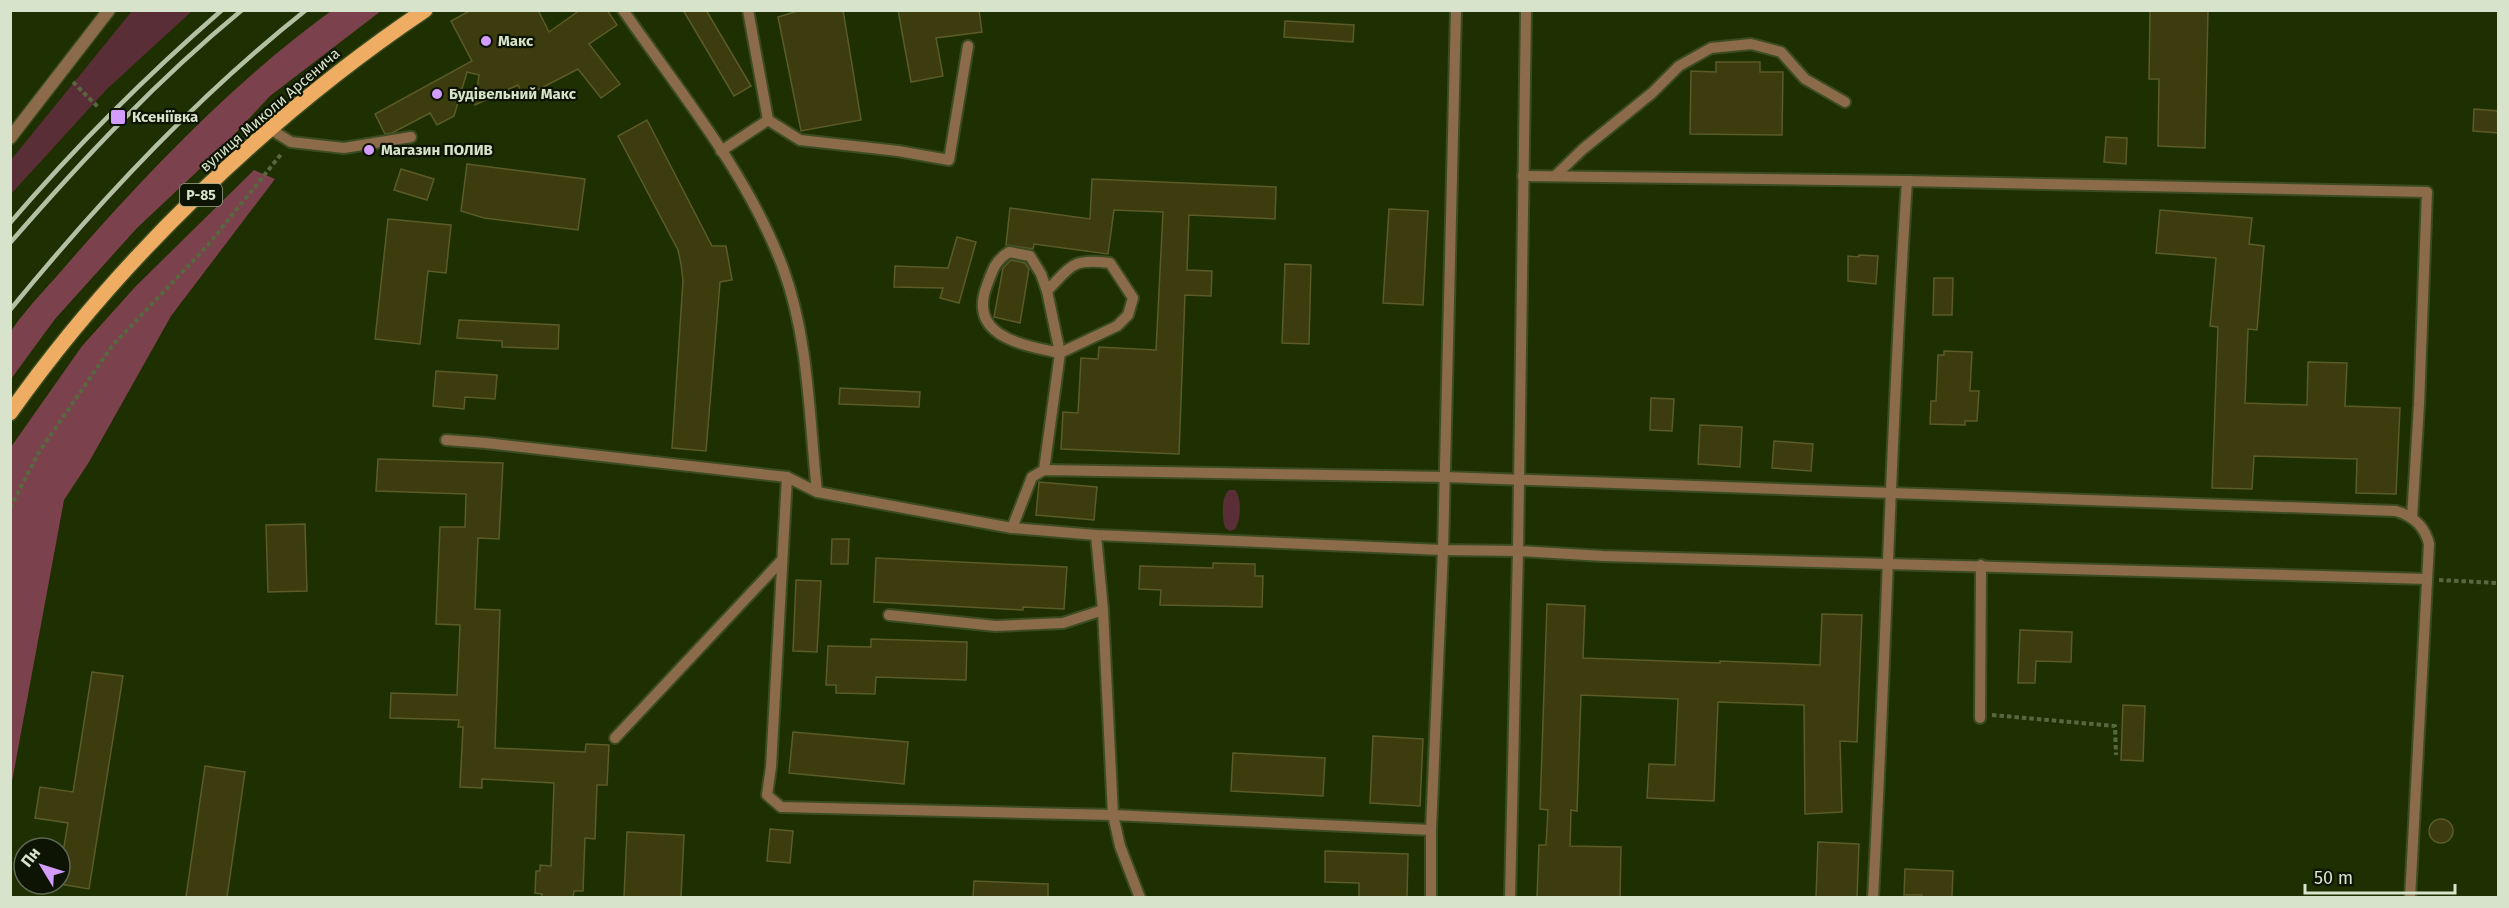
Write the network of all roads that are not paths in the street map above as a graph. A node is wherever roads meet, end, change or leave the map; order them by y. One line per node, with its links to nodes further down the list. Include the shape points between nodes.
1 (109, 10): 12 (street)
2 (424, 10): 10 (main road, вулиця Миколи Арсенича / Р-85, via 370,47)
3 (623, 10): 13 (lane)
4 (748, 10): 9 (lane)
5 (1456, 10): 23 (lane)
6 (1526, 10): 14 (lane)
7 (968, 46): 9 (lane, via 949,160 800,140)
8 (1845, 102): 15 (lane, via 1805,79 1781,52 1751,44 1711,48 1679,66)
9 (768, 120): 13 (lane)
10 (270, 129): 11 (lane, via 291,142 344,148); 19 (main road, вулиця Миколи Арсенича / Р-85, via 117,279 38,373)
11 (411, 137)
12 (10, 138)
13 (721, 151): 25 (lane, via 760,214 783,269 803,345)
14 (1523, 176): 15 (lane); 24 (lane)
15 (1555, 176): 16 (lane)
16 (1907, 180): 26 (lane); 27 (lane, via 2427,192)
17 (1047, 291): 18 (lane); 18 (lane, via 1073,264 1089,261 1110,263 1133,298 1128,315 1117,326); 18 (lane, via 1030,256 1009,252 998,259 991,273 982,297 983,313 994,333)
18 (1060, 353): 21 (lane)
19 (10, 413)
20 (446, 440): 22 (lane)
21 (1044, 470): 23 (lane); 28 (lane, via 1032,477)
22 (787, 477): 25 (lane); 32 (lane)
23 (1445, 477): 24 (lane); 30 (lane)
24 (1519, 480): 26 (lane); 31 (lane)
25 (817, 492): 28 (lane)
26 (1889, 493): 27 (lane, via 2396,511); 33 (lane)
27 (2412, 518): 35 (lane, via 2426,532 2429,544)
28 (1012, 528): 29 (lane)
29 (1096, 535): 30 (lane); 36 (lane)
30 (1443, 550): 31 (lane); 41 (lane)
31 (1518, 550): 33 (lane, via 1603,556); 44 (lane)
32 (782, 560): 39 (lane); 40 (lane, via 767,795 781,807)
33 (1888, 563): 34 (lane); 45 (lane)
34 (1981, 565): 35 (lane); 38 (lane)
35 (2427, 579): 46 (lane)
36 (1102, 610): 37 (lane, via 1063,623 996,626); 40 (lane)
37 (889, 615)
38 (1980, 716)
39 (615, 738)
40 (1113, 815): 41 (lane); 42 (lane, via 1120,846)
41 (1431, 830): 43 (lane)
42 (1140, 897)
43 (1431, 897)
44 (1510, 897)
45 (1873, 897)
46 (2410, 897)

